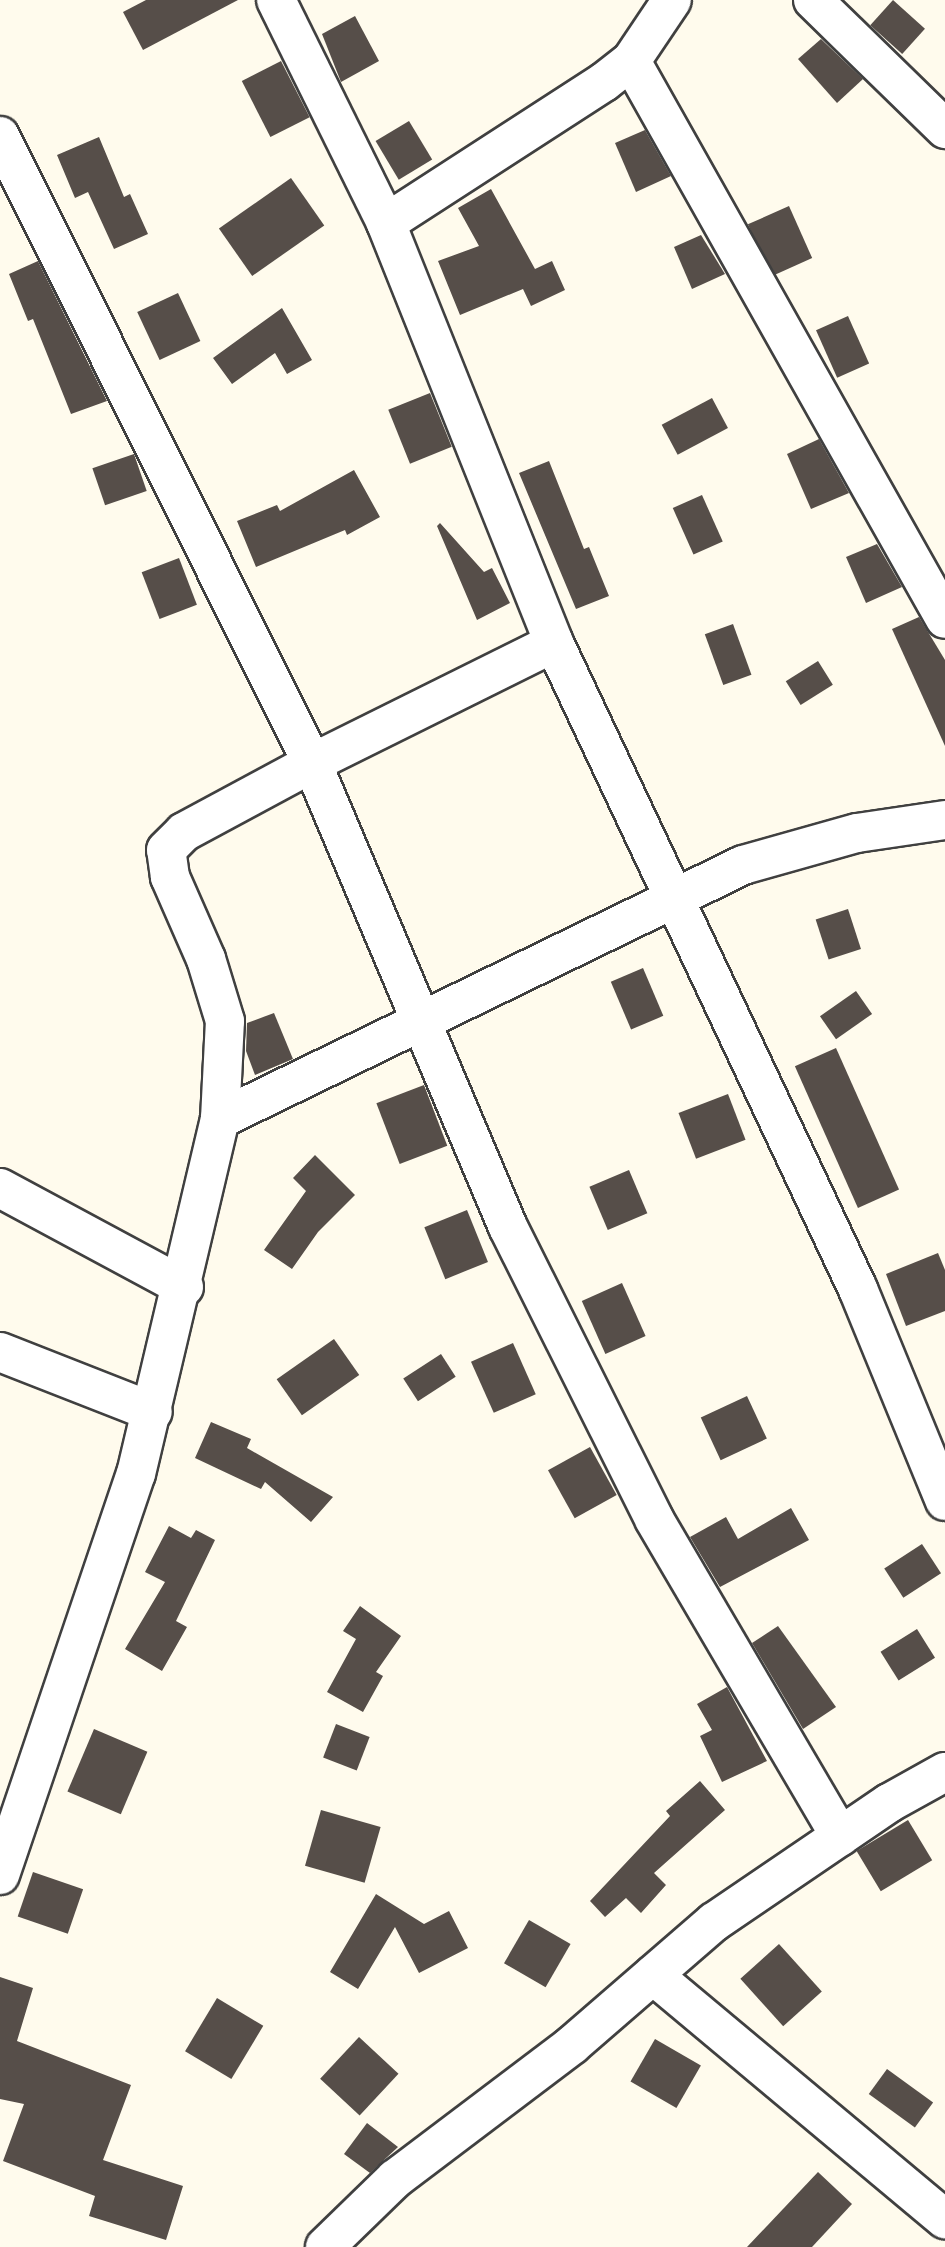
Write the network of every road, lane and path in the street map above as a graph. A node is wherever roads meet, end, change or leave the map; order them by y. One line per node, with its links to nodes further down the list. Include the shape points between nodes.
1 (276, 0): 8 (street)
2 (672, 0): 4 (street)
3 (813, 0): 5 (street)
4 (631, 61): 8 (street); 9 (street)
5 (945, 129)
6 (0, 136): 7 (street)
7 (12, 189): 11 (street)
8 (386, 223): 10 (street)
9 (945, 619)
10 (554, 643): 11 (street); 13 (street)
11 (312, 763): 14 (street); 15 (street, via 184,832 166,850 170,877 206,959 225,1021)
12 (945, 820): 13 (street, via 857,833 743,865)
13 (672, 897): 14 (street); 20 (street, via 858,1289)
14 (420, 1021): 15 (street); 22 (street, via 508,1227 654,1519)
15 (220, 1119): 17 (street)
16 (0, 1188): 17 (street)
17 (184, 1287): 19 (street)
18 (0, 1352): 19 (street)
19 (153, 1412): 23 (street)
20 (945, 1501)
21 (945, 1772): 22 (street)
22 (840, 1836): 24 (street, via 714,1922)
23 (0, 1875)
24 (653, 1975): 25 (street); 26 (street, via 572,2045 395,2179)
25 (945, 2219)
26 (325, 2247)

